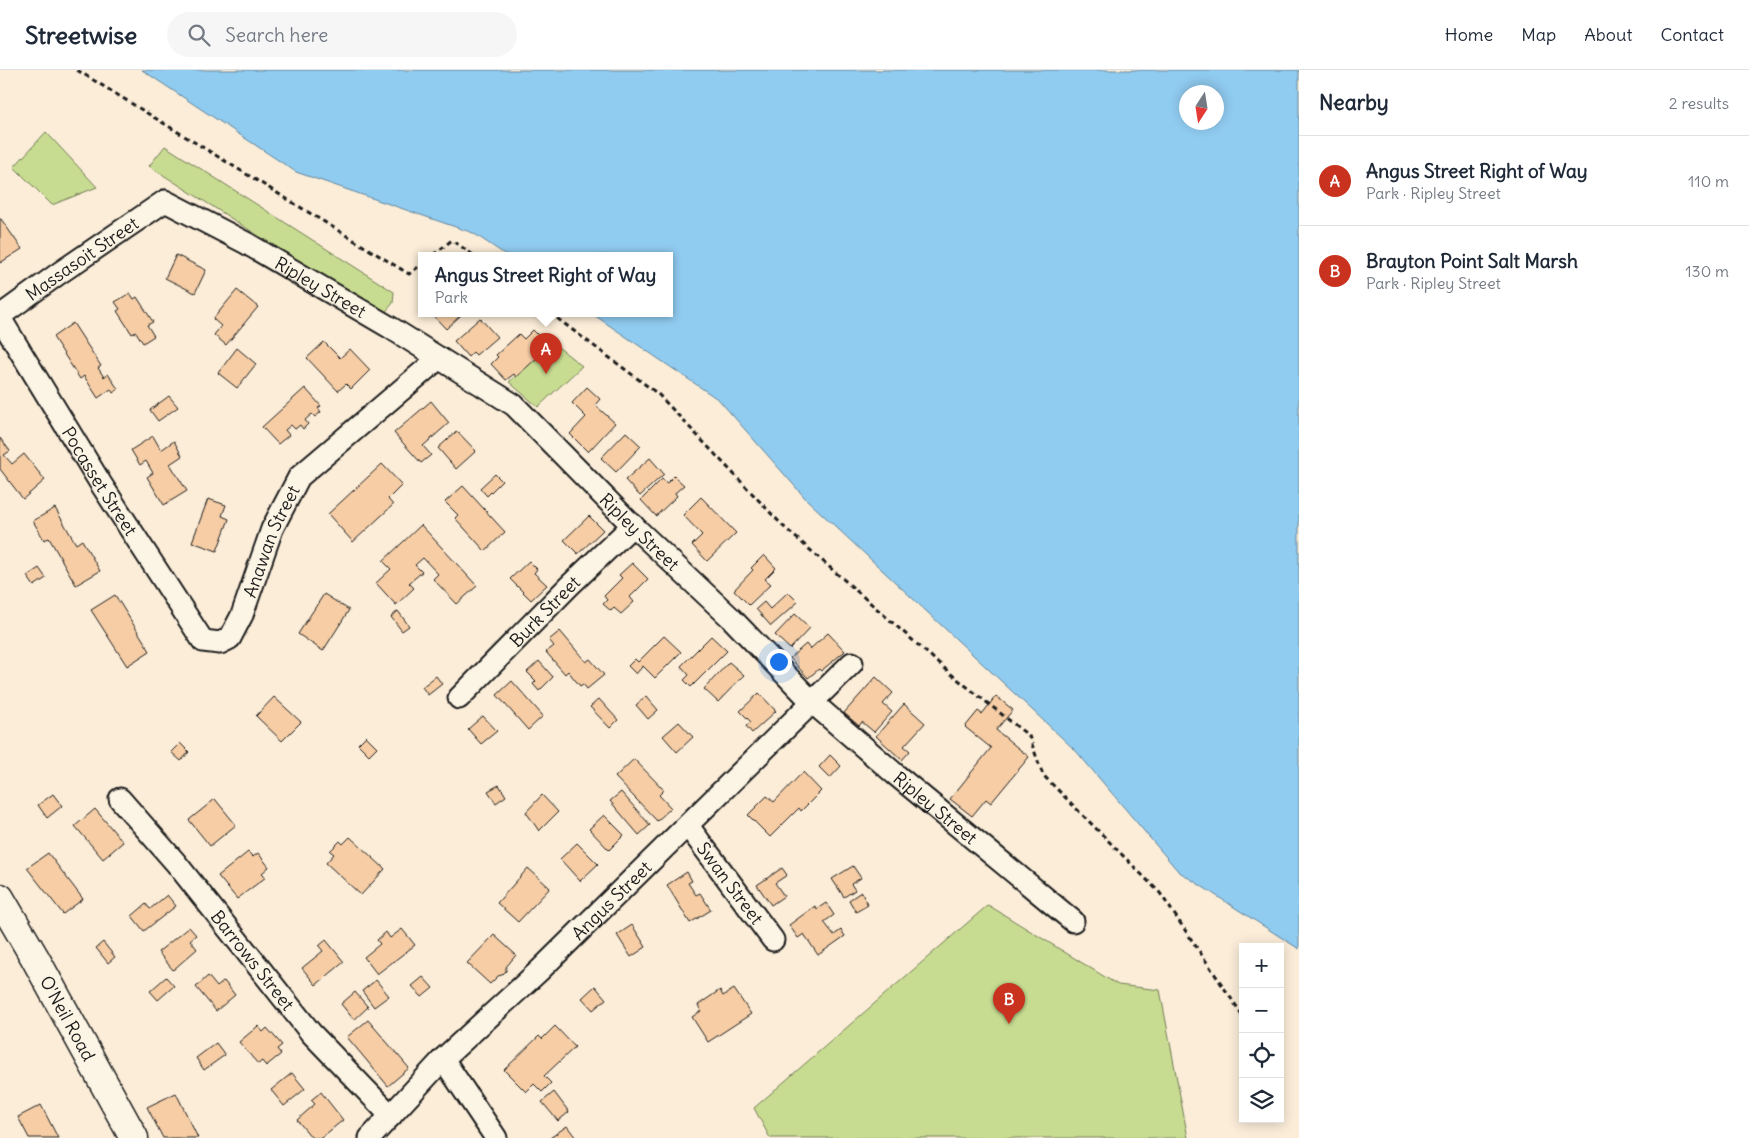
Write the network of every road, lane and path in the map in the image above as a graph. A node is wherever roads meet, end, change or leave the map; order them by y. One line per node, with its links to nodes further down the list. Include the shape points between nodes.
1 (77, 70): 5 (path, via 410,274)
2 (165, 201): 6 (street, Massasoit Street); 8 (street, Ripley Street, via 246,243)
3 (437, 252): 4 (path, via 452,240)
4 (469, 252)
5 (418, 267)
6 (0, 317): 10 (street, Pocasset Street, via 101,484)
7 (555, 317): 19 (path, via 658,394 784,527 951,674 1029,736 1043,775 1160,893)
8 (439, 358): 9 (street, Ripley Street, via 514,405); 10 (street, Anawan Street, via 299,477 272,529 242,615 230,638 220,643)
9 (633, 525): 12 (street, Burk Street); 13 (street, Ripley Street, via 731,618)
10 (203, 641)
11 (852, 663): 13 (street, Angus Street)
12 (459, 698)
13 (813, 703): 15 (street, Angus Street); 17 (street, Ripley Street)
14 (120, 799): 21 (street, Barrows Street, via 176,863 311,1033)
15 (688, 826): 18 (street, Swan Street); 20 (street, Angus Street)
16 (0, 898): 22 (street, O'Neil Road)
17 (1073, 921)
18 (773, 940)
19 (1239, 1010)
20 (443, 1060): 21 (street, Angus Street); 24 (street)
21 (392, 1116): 23 (street, Angus Street)
22 (134, 1138)
23 (370, 1138)
24 (496, 1138)

